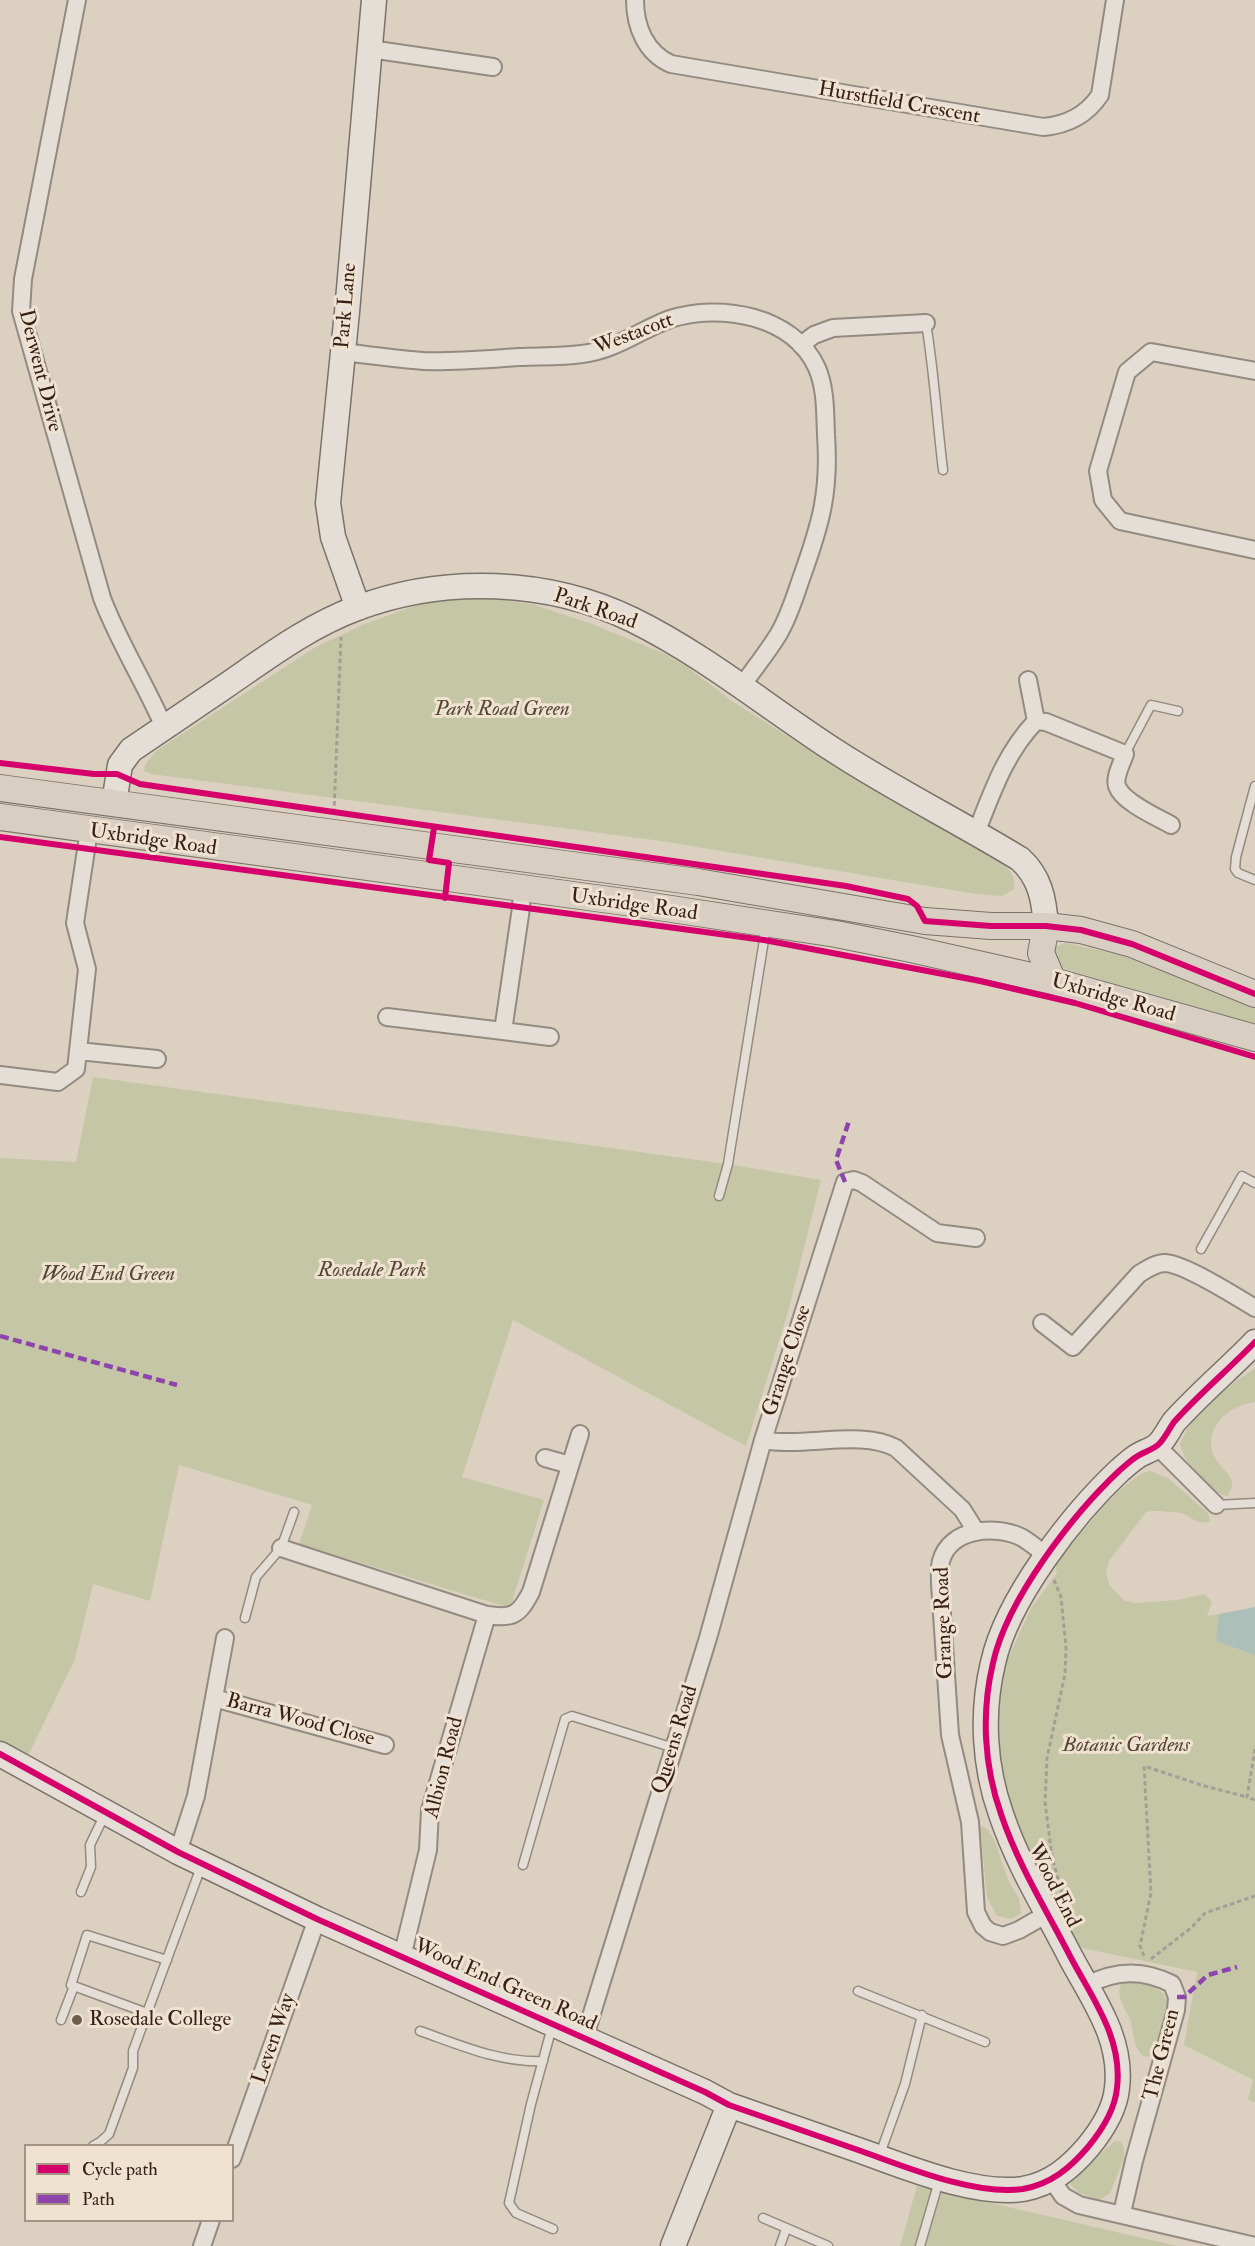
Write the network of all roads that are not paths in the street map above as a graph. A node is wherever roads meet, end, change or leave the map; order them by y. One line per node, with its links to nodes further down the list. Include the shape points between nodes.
1 (77, 0): 18 (street, Derwent Drive, via 21,311 102,598)
2 (374, 0): 5 (street, Park Lane)
3 (635, 0): 4 (street, Hurstfield Crescent, via 642,37 658,56 671,64 1036,127 1074,120 1095,102 1102,89)
4 (1116, 0)
5 (370, 49): 6 (street); 9 (street, Park Lane)
6 (493, 68)
7 (926, 322): 8 (street, via 832,328); 11 (lane)
8 (801, 345): 9 (street, Westacott, via 759,319 715,312 672,319 624,342 585,354 426,361); 15 (street, Westacott, via 817,367 824,391 828,468 824,505 786,621)
9 (342, 352): 13 (street, Park Lane, via 328,503)
10 (1255, 371): 12 (street, via 1151,352 1127,372 1098,471 1103,500 1120,521)
11 (943, 470)
12 (1255, 550)
13 (350, 611): 15 (street, Park Road, via 422,591 453,587 532,590 596,605 631,619); 18 (street, Park Road, via 278,650)
14 (1028, 680): 17 (street)
15 (741, 687): 26 (street, Park Road, via 832,749)
16 (1178, 711): 19 (lane, via 1151,705)
17 (1036, 721): 19 (street); 26 (street, via 1005,762)
18 (164, 727): 22 (street, Park Road, via 124,757 117,774)
19 (1125, 754): 24 (street, via 1116,781 1122,795)
20 (1255, 786): 27 (lane, via 1235,869)
21 (0, 788): 22 (main road, Uxbridge Road)
22 (114, 803): 30 (main road, Uxbridge Road, via 698,882 925,921)
23 (0, 817): 25 (main road, Uxbridge Road)
24 (1171, 825)
25 (89, 830): 28 (main road, Uxbridge Road); 37 (street, via 75,923 87,969)
26 (976, 833): 30 (street, Park Road, via 1031,870 1045,904)
27 (1255, 880)
28 (522, 889): 29 (main road, Uxbridge Road); 34 (street)
29 (764, 922): 31 (main road, Uxbridge Road); 41 (lane, via 728,1164)
30 (1046, 926): 31 (main road, Uxbridge Road, via 1041,953); 32 (main road, Uxbridge Road, via 1081,930 1132,944)
31 (1053, 981): 36 (main road, Uxbridge Road)
32 (1255, 994)
33 (387, 1017): 34 (street)
34 (502, 1031): 35 (street)
35 (550, 1037)
36 (1255, 1038)
37 (78, 1052): 38 (street); 39 (street, via 76,1069 58,1082)
38 (157, 1059)
39 (0, 1075)
40 (1255, 1183): 43 (lane, via 1242,1176)
41 (718, 1196)
42 (976, 1238): 48 (street, Grange Close, via 937,1233 862,1183 845,1182)
43 (1201, 1249)
44 (1255, 1308): 45 (street, via 1191,1272 1164,1263 1139,1275 1073,1347)
45 (1042, 1323)
46 (1255, 1342): 49 (street, via 1174,1422)
47 (580, 1434): 51 (street)
48 (763, 1440): 55 (street, Grange Close, via 889,1444 962,1509); 63 (street, Queens Road)
49 (1157, 1446): 53 (street); 57 (street, via 1119,1472)
50 (545, 1458): 51 (street)
51 (570, 1465): 58 (street, via 531,1592 522,1609 506,1618)
52 (1255, 1503): 53 (lane)
53 (1216, 1505)
54 (294, 1512): 56 (lane)
55 (976, 1531): 57 (street, via 996,1531 1021,1538); 70 (street, Grange Road, via 955,1541 946,1551 941,1561 940,1584 950,1735 970,1822 976,1912 983,1926 1003,1936)
56 (281, 1548): 58 (street); 59 (lane, via 256,1577)
57 (1045, 1560): 70 (street, Wood End, via 1009,1615 993,1661 985,1716 990,1774 1000,1814 1022,1867)
58 (487, 1615): 72 (street, Albion Road, via 430,1810 428,1850)
59 (245, 1618)
60 (225, 1638): 61 (street, Barra Wood Close)
61 (214, 1698): 62 (street, Barra Wood Close); 66 (street, Barra Wood Close, via 196,1796)
62 (385, 1745)
63 (674, 1748): 68 (lane, via 572,1716 565,1719); 82 (street, Queens Road)
64 (0, 1754): 65 (street, Wood End Green Road)
65 (106, 1812): 66 (street, Wood End Green Road); 69 (lane, via 90,1845 91,1867)
66 (178, 1852): 67 (street, Wood End Green Road)
67 (202, 1864): 71 (street, Wood End Green Road); 73 (lane)
68 (523, 1865)
69 (81, 1892)
70 (1056, 1907): 74 (street, Wood End)
71 (317, 1919): 72 (street, Wood End Green Road); 87 (street, Leven Way)
72 (402, 1957): 80 (street, Wood End Green Road)
73 (167, 1960): 75 (lane, via 87,1935 71,1985); 77 (lane)
74 (1087, 1985): 90 (street, Wood End, via 1114,2046 1118,2064 1115,2098 1093,2140); 92 (street, The Green, via 1102,1977 1131,1972 1172,1984 1177,1997)
75 (74, 1986): 77 (lane); 79 (lane)
76 (858, 1991): 78 (lane)
77 (147, 2013): 86 (lane, via 133,2051 133,2068 121,2104 109,2134)
78 (922, 2015): 83 (lane); 88 (lane, via 905,2084)
79 (62, 2020)
80 (553, 2024): 82 (street, Wood End Green Road); 84 (lane)
81 (420, 2031): 84 (lane, via 495,2056 523,2062)
82 (584, 2039): 85 (street, Wood End Green Road)
83 (985, 2042)
84 (543, 2061): 95 (lane, via 509,2203 516,2213)
85 (729, 2105): 88 (street, Wood End Green Road); 98 (street)
86 (95, 2144)
87 (234, 2153)
88 (879, 2157): 89 (street, Wood End Green Road)
89 (940, 2177): 91 (street, Wood End Green Road, via 983,2188); 101 (lane)
90 (1052, 2180): 91 (street, Wood End); 92 (street, via 1063,2196 1073,2202)
91 (1019, 2190)
92 (1122, 2213): 102 (street)
93 (763, 2218): 96 (lane)
94 (210, 2222): 97 (street)
95 (553, 2229)
96 (786, 2229): 99 (lane); 100 (lane)
97 (202, 2246)
98 (673, 2246)
99 (780, 2246)
100 (828, 2246)
101 (920, 2246)
102 (1255, 2246)

